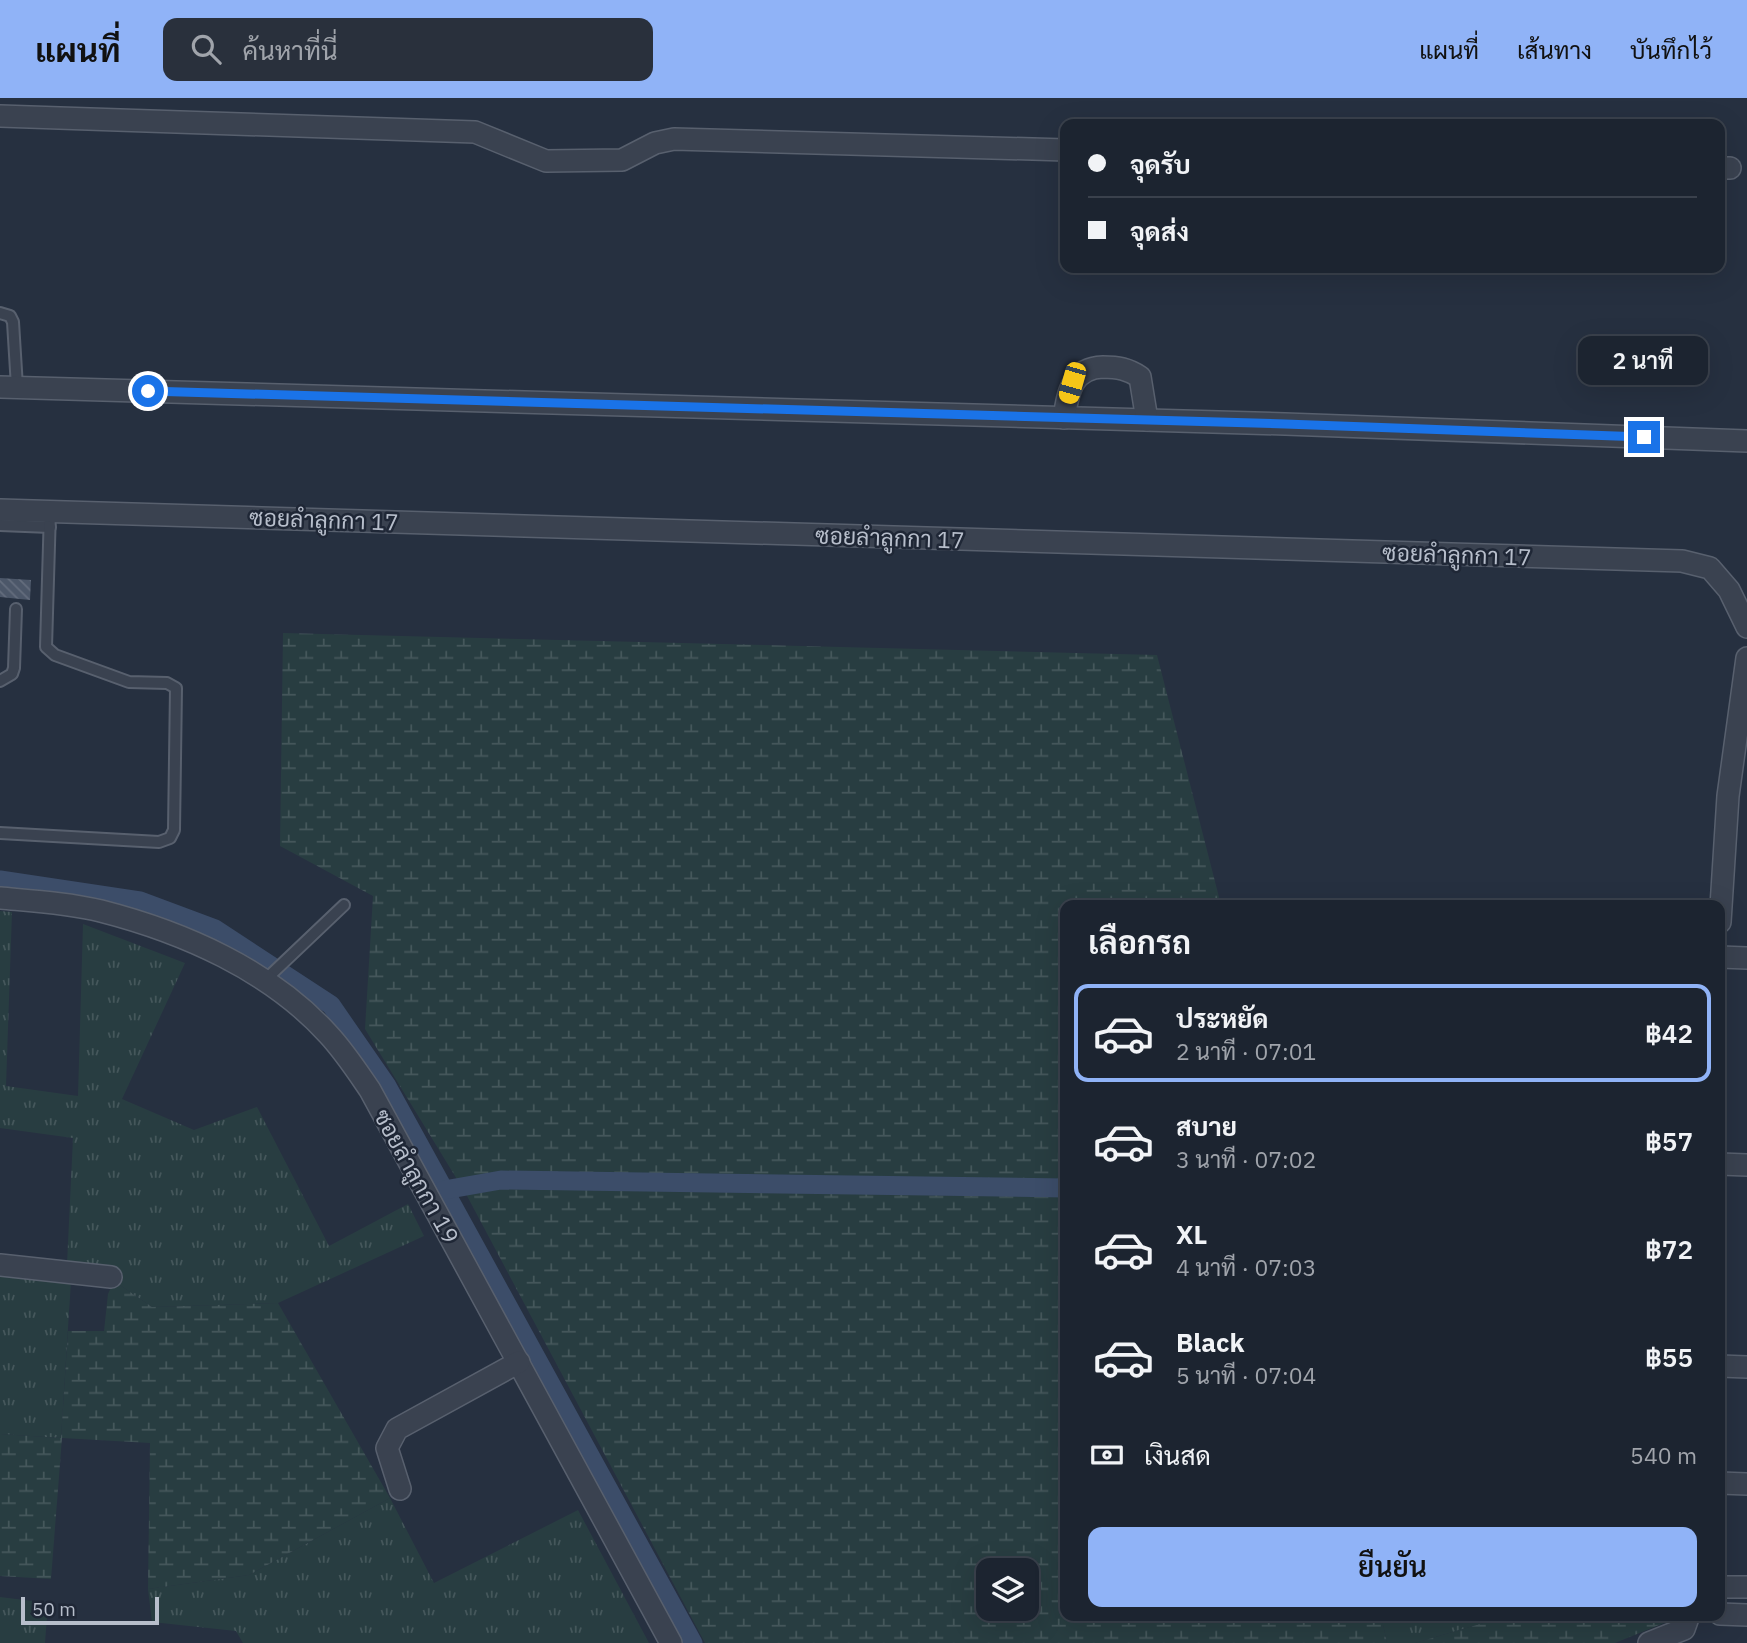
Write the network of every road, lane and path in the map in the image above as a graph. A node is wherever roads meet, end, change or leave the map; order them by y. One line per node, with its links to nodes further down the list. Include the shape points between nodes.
1 (0, 116): 2 (street, via 475,132 545,161 622,160 654,143 674,139)
2 (1060, 150)
3 (0, 313): 4 (lane, via 13,322)
4 (9, 387): 5 (street)
5 (1063, 418): 6 (street); 6 (street, via 1072,383 1080,373 1111,367 1128,369 1140,377)
6 (1147, 420): 7 (street)
7 (1747, 442)
8 (0, 510): 9 (street, ซอยลำลูกกา 17)
9 (50, 519): 10 (lane); 12 (street, ซอยลำลูกกา 17, via 1682,561 1710,568 1729,590); 16 (lane, via 46,647 55,655 129,682 167,683 177,691 174,830 170,838 159,842)
10 (0, 526)
11 (16, 609): 14 (lane, via 14,668)
12 (1747, 627)
13 (1747, 658): 15 (street)
14 (0, 681)
15 (1741, 742): 18 (street, via 1728,796)
16 (0, 833)
17 (0, 898): 22 (street, ซอยลำลูกกา 19, via 98,911 136,922)
18 (1721, 900)
19 (344, 905): 22 (lane)
20 (1725, 957): 21 (street)
21 (1747, 958)
22 (269, 976): 27 (street, ซอยลำลูกกา 19, via 328,1034 370,1090)
23 (1725, 1164): 24 (street)
24 (1747, 1165)
25 (0, 1265): 26 (street)
26 (111, 1277)
27 (519, 1362): 32 (street, via 397,1429 387,1448); 38 (street, ซอยลำลูกกา 19)
28 (1725, 1366): 29 (street)
29 (1747, 1367)
30 (1725, 1483): 31 (street)
31 (1747, 1484)
32 (400, 1489)
33 (1725, 1587): 34 (street)
34 (1747, 1587)
35 (1725, 1614): 36 (street)
36 (1747, 1615)
37 (1685, 1629): 39 (street)
38 (671, 1643)
39 (1649, 1643)

